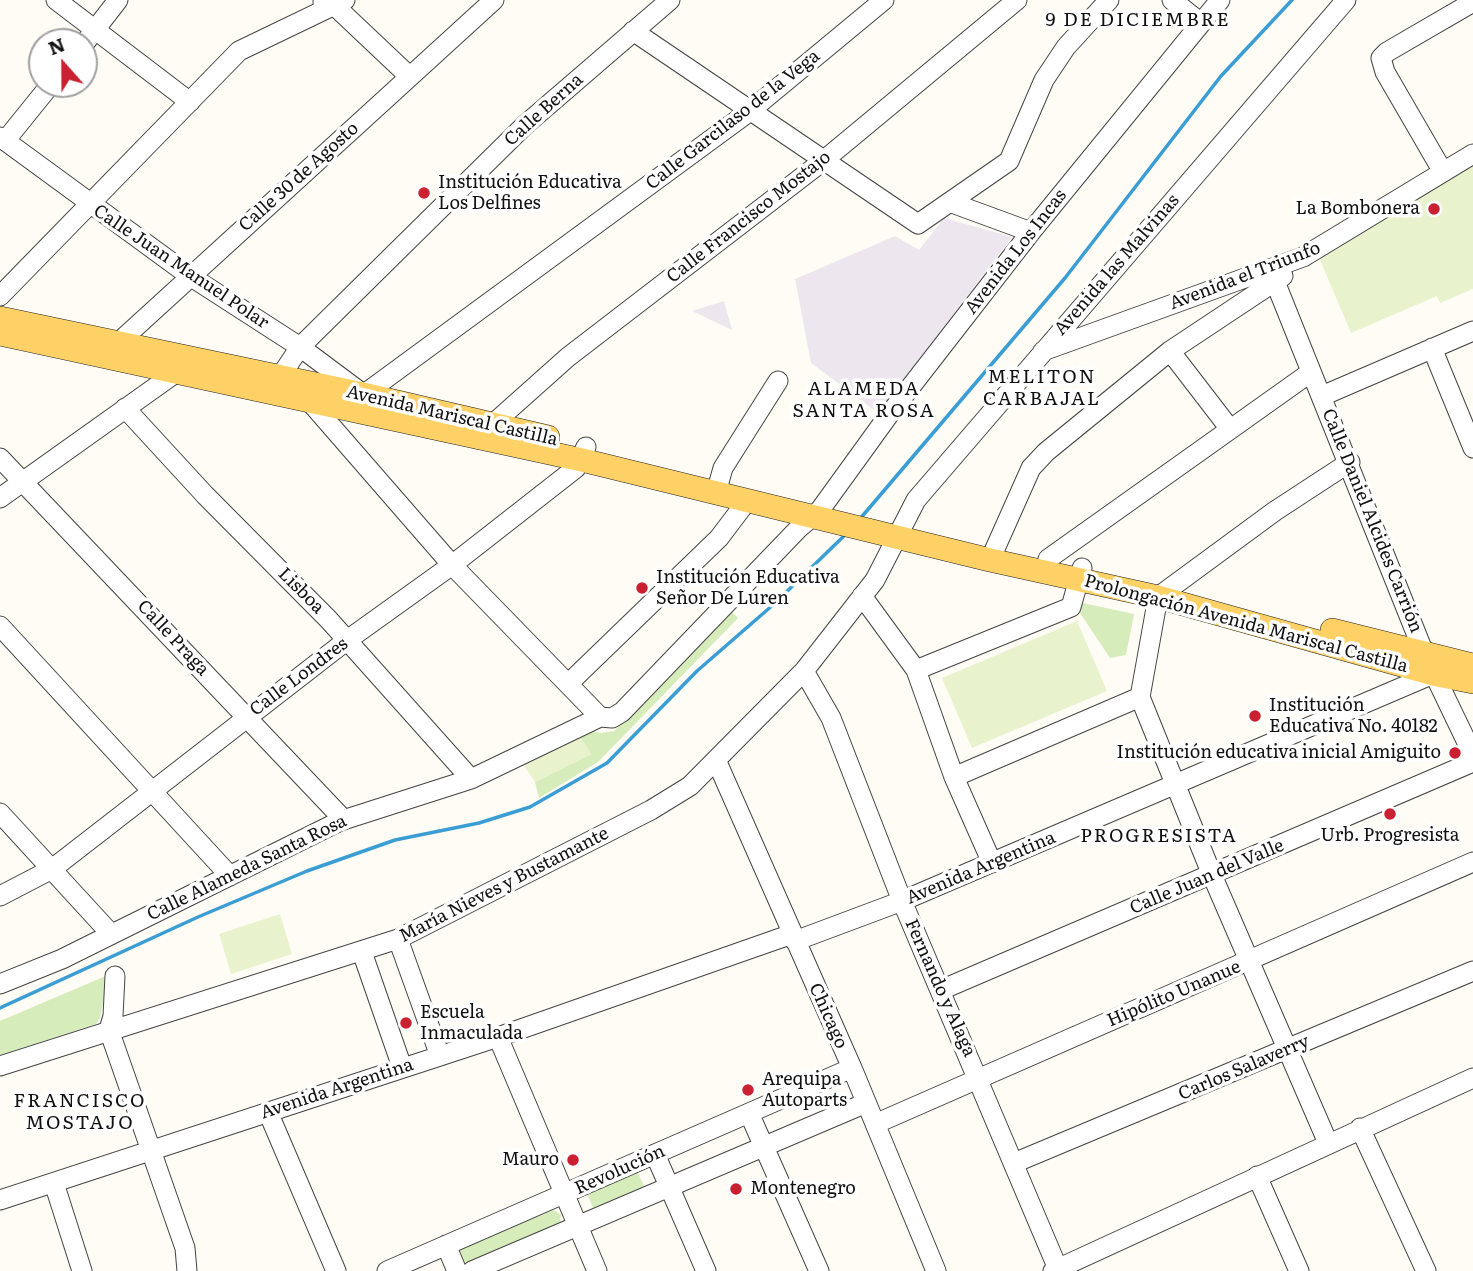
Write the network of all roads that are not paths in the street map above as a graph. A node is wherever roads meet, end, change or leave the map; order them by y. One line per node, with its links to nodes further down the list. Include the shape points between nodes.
1 (56, 0): 14 (street)
2 (118, 0): 15 (street)
3 (494, 0): 18 (street, Calle 30 de Agosto)
4 (670, 0): 16 (street, Calle Berna)
5 (884, 0): 21 (street, Calle Garcilaso de la Vega)
6 (1017, 0): 24 (street, Calle Francisco Mostajo)
7 (1109, 0): 26 (street, via 1066,47 1044,80 1009,161)
8 (1172, 0): 13 (street)
9 (1220, 0): 13 (street, Avenida Los Incas)
10 (1346, 0): 40 (street, Avenida las Malvinas)
11 (332, 2): 18 (street); 20 (street, via 239,51)
12 (1473, 2): 25 (street, via 1381,58)
13 (1201, 23): 28 (street, Avenida Los Incas)
14 (82, 28)
15 (96, 28)
16 (633, 31): 21 (street); 36 (street, Calle Berna, via 525,125)
17 (98, 41): 20 (street)
18 (409, 76): 30 (street, Calle 30 de Agosto)
19 (39, 98): 22 (street)
20 (190, 102): 27 (street)
21 (750, 111): 24 (street); 45 (street, Calle Garcilaso de la Vega)
22 (3, 139): 27 (street, Calle Juan Manuel Polar)
23 (1473, 154): 25 (street, Avenida el Triunfo)
24 (823, 161): 26 (street, via 918,224); 51 (street, Calle Francisco Mostajo, via 568,357)
25 (1443, 172): 29 (street, Avenida el Triunfo)
26 (952, 203): 28 (street)
27 (90, 204): 30 (street, Calle Juan Manuel Polar); 32 (street)
28 (1031, 232): 60 (street, Avenida Los Incas)
29 (1303, 257): 31 (street); 40 (street, Avenida el Triunfo)
30 (190, 276): 36 (street, Calle Juan Manuel Polar); 39 (street, Calle 30 de Agosto)
31 (1276, 284): 38 (street); 42 (street, Calle Daniel Alcides Carrión)
32 (0, 296)
33 (0, 318): 39 (main road, Avenida Mariscal Castilla)
34 (1473, 331): 37 (street)
35 (0, 334): 39 (main road, Avenida Mariscal Castilla)
36 (300, 347): 43 (street, Calle Berna); 45 (street, Calle Juan Manuel Polar)
37 (1432, 348): 46 (street); 52 (street)
38 (1170, 351): 50 (street); 62 (street, via 1031,468)
39 (116, 352): 41 (main road, Avenida Mariscal Castilla)
40 (1041, 352): 61 (street, Avenida las Malvinas)
41 (177, 365): 43 (main road, Avenida Mariscal Castilla); 47 (main road, Avenida Mariscal Castilla); 48 (street)
42 (1311, 372): 46 (street, Calle Daniel Alcides Carrión); 50 (street)
43 (287, 379): 45 (main road, Avenida Mariscal Castilla); 47 (street)
44 (778, 381): 57 (street)
45 (363, 394): 49 (street, Calle Garcilaso de la Vega); 51 (main road, Avenida Mariscal Castilla)
46 (1322, 396): 55 (street, Calle Daniel Alcides Carrión)
47 (310, 404): 49 (main road, Avenida Mariscal Castilla); 64 (street)
48 (124, 408): 56 (street); 69 (street, Lisboa)
49 (342, 410): 51 (main road, Avenida Mariscal Castilla)
50 (1230, 429): 63 (street)
51 (492, 431): 53 (main road, Avenida Mariscal Castilla)
52 (1473, 447)
53 (584, 454): 57 (main road, Avenida Mariscal Castilla); 64 (street, Calle Londres, via 576,468)
54 (0, 458): 56 (street, Calle Praga)
55 (1350, 462): 66 (street); 70 (street, Calle Daniel Alcides Carrión)
56 (22, 481): 58 (street); 78 (street, Calle Praga)
57 (717, 487): 59 (main road, Avenida Mariscal Castilla); 60 (main road, Avenida Mariscal Castilla)
58 (0, 498)
59 (747, 501): 60 (main road, Avenida Mariscal Castilla); 76 (street, via 719,538)
60 (819, 510): 61 (main road, Avenida Mariscal Castilla); 79 (street, Calle Alameda Santa Rosa, via 622,712 612,718)
61 (890, 528): 62 (main road, Prolongación Avenida Mariscal Castilla); 67 (street, María Nieves y Bustamante, via 885,562)
62 (991, 554): 63 (main road, Prolongación Avenida Mariscal Castilla); 65 (main road, Prolongación Avenida Mariscal Castilla)
63 (1048, 559): 65 (main road, Prolongación Avenida Mariscal Castilla)
64 (452, 565): 69 (street, Calle Londres); 76 (street)
65 (1080, 574): 66 (main road, Prolongación Avenida Mariscal Castilla); 72 (street, via 1071,607)
66 (1164, 593): 70 (main road, Prolongación Avenida Mariscal Castilla); 74 (main road, Prolongación Avenida Mariscal Castilla); 77 (street)
67 (862, 596): 72 (street); 73 (street, María Nieves y Bustamante)
68 (0, 626): 86 (street)
69 (346, 641): 78 (street, Calle Londres); 84 (street, Lisboa)
70 (1424, 653): 71 (main road, Prolongación Avenida Mariscal Castilla); 74 (street, Calle Daniel Alcides Carrión)
71 (1469, 661): 74 (street, Avenida Argentina)
72 (916, 670): 83 (street)
73 (804, 671): 81 (street, María Nieves y Bustamante); 95 (street, Fernando y Alaga, via 831,718)
74 (1433, 674): 75 (main road, Prolongación Avenida Mariscal Castilla); 80 (street, Calle Daniel Alcides Carrión); 85 (street, Avenida Argentina)
75 (1473, 682)
76 (569, 683): 79 (street)
77 (1140, 697): 83 (street); 85 (street)
78 (247, 716): 86 (street, Calle Londres); 88 (street, Calle Praga)
79 (600, 717): 84 (street, Calle Alameda Santa Rosa)
80 (1473, 755)
81 (717, 762): 97 (street, Chicago); 98 (street, María Nieves y Bustamante, via 690,786 651,810)
82 (1473, 762): 92 (street, Calle Juan del Valle)
83 (954, 777): 90 (street)
84 (471, 779): 88 (street, Calle Alameda Santa Rosa)
85 (1175, 785): 90 (street, Avenida Argentina); 92 (street)
86 (155, 791): 91 (street, Calle Londres); 93 (street)
87 (0, 813): 91 (street)
88 (344, 820): 93 (street, Calle Alameda Santa Rosa)
89 (1473, 862): 100 (street, Hipólito Unanue)
90 (992, 863): 95 (street, Avenida Argentina)
91 (52, 869): 94 (street, Calle Londres); 96 (street)
92 (1212, 875): 100 (street); 104 (street, Calle Juan del Valle)
93 (230, 876): 96 (street, Calle Alameda Santa Rosa)
94 (0, 896)
95 (902, 901): 97 (street, Avenida Argentina); 104 (street, Fernando y Alaga)
96 (111, 934): 103 (street, Calle Alameda Santa Rosa)
97 (794, 938): 106 (street, Avenida Argentina); 111 (street, Chicago)
98 (398, 939): 99 (street, María Nieves y Bustamante); 108 (street)
99 (362, 952): 105 (street, María Nieves y Bustamante); 110 (street)
100 (1249, 962): 107 (street); 112 (street, Hipólito Unanue)
101 (1473, 971): 107 (street, Carlos Salaverry)
102 (115, 976): 105 (street)
103 (0, 984)
104 (941, 990): 112 (street, Fernando y Alaga)
105 (109, 1030): 109 (street, María Nieves y Bustamante); 121 (street)
106 (498, 1037): 108 (street, Avenida Argentina); 127 (street)
107 (1287, 1050): 119 (street); 123 (street, Carlos Salaverry)
108 (440, 1056): 110 (street, Avenida Argentina)
109 (0, 1066)
110 (402, 1068): 115 (street, Avenida Argentina)
111 (852, 1068): 114 (street, Chicago); 116 (street, Revolución)
112 (979, 1079): 117 (street, Hipólito Unanue); 123 (street, Fernando y Alaga)
113 (1472, 1082): 118 (street)
114 (866, 1103): 117 (street, Chicago); 120 (street, Revolución)
115 (268, 1112): 121 (street, Avenida Argentina); 134 (street)
116 (749, 1113): 120 (street); 122 (street, Revolución)
117 (875, 1124): 141 (street, Chicago)
118 (1360, 1128): 119 (street); 143 (street)
119 (1328, 1143): 124 (street)
120 (764, 1146): 126 (street, Revolución); 140 (street)
121 (150, 1150): 125 (street, Avenida Argentina); 133 (street, via 185,1248)
122 (655, 1154): 126 (street); 127 (street, Revolución)
123 (1014, 1163): 131 (street, Fernando y Alaga)
124 (1257, 1176): 131 (street); 142 (street)
125 (54, 1183): 128 (street, Avenida Argentina); 132 (street)
126 (668, 1187): 129 (street, Revolución); 139 (street)
127 (564, 1194): 129 (street); 130 (street, Revolución)
128 (0, 1200)
129 (578, 1226): 137 (street, Revolución); 138 (street)
130 (446, 1245): 135 (street, Revolución); 136 (street)
131 (1056, 1270)
132 (82, 1271)
133 (187, 1271)
134 (336, 1271)
135 (387, 1271)
136 (457, 1271)
137 (472, 1271)
138 (597, 1271)
139 (706, 1271)
140 (819, 1271)
141 (936, 1271)
142 (1299, 1271)
143 (1426, 1271)

